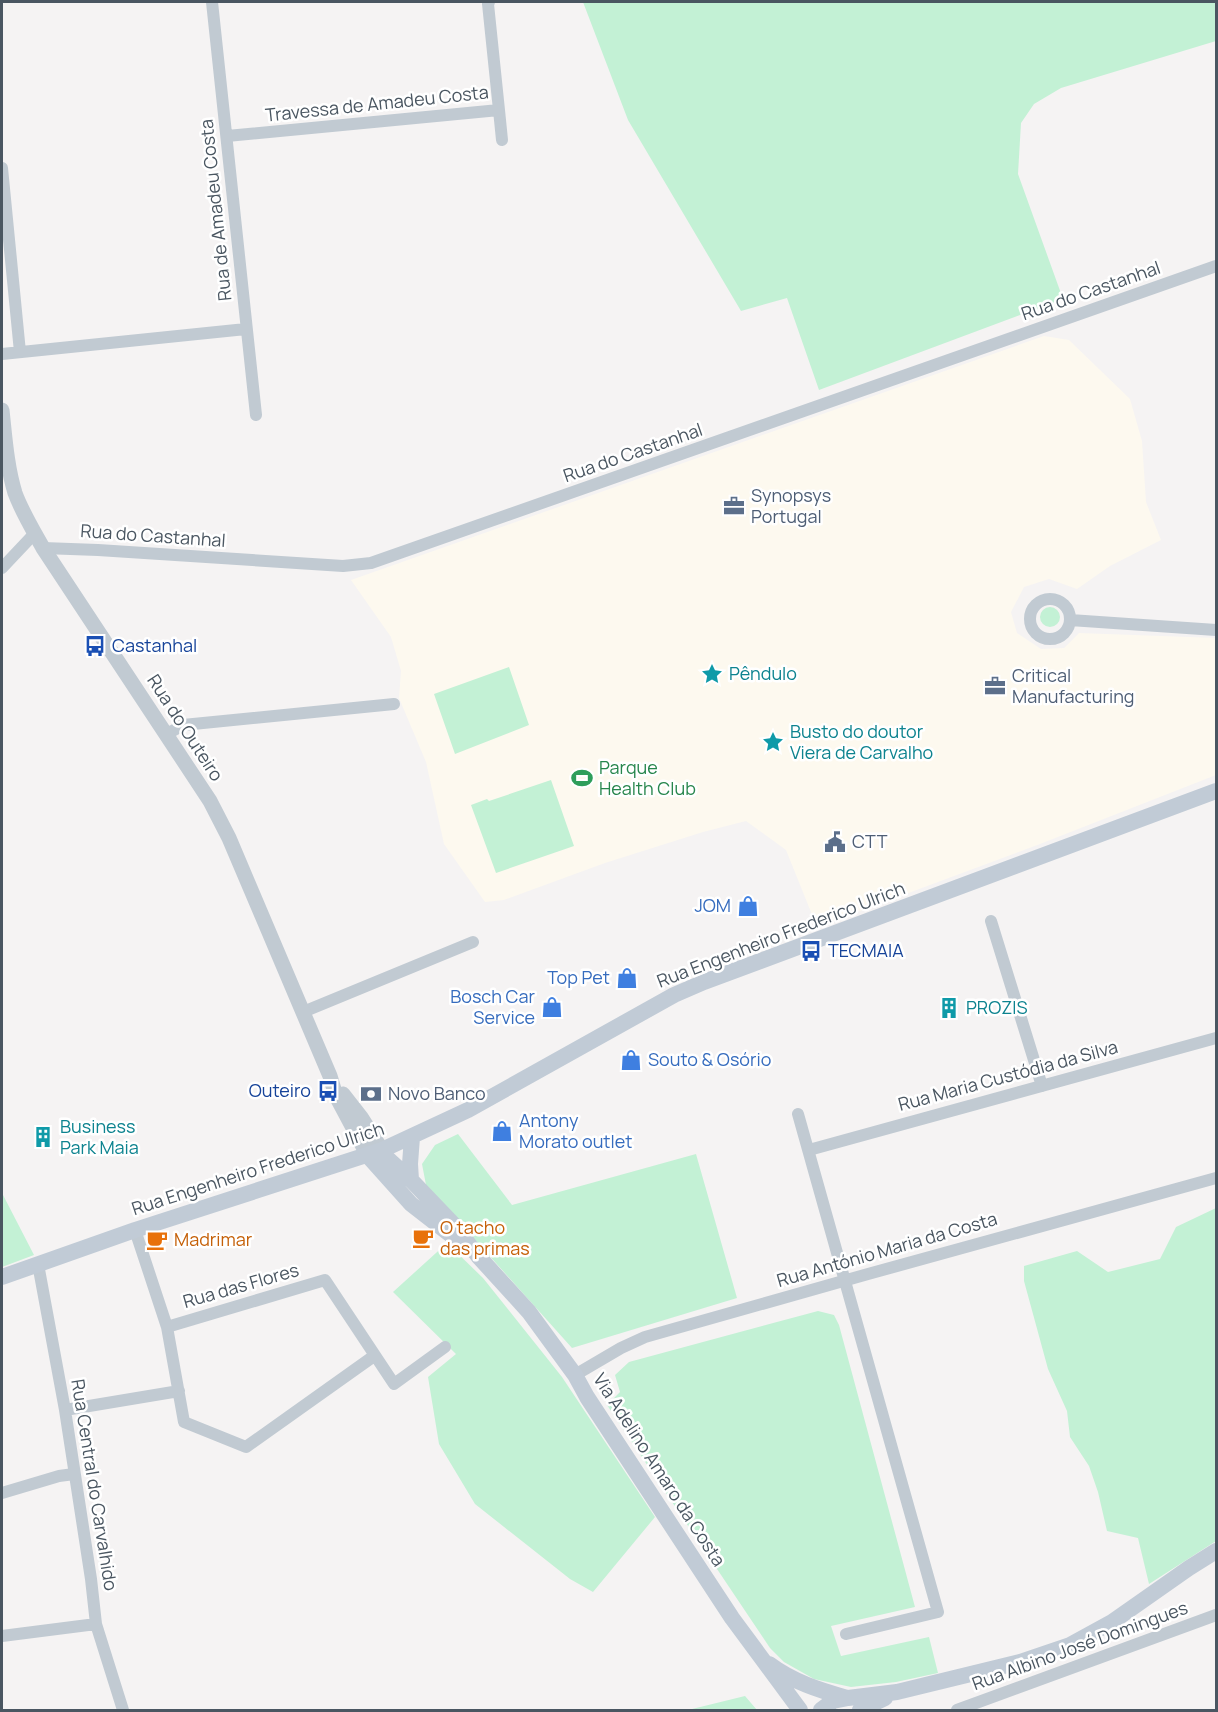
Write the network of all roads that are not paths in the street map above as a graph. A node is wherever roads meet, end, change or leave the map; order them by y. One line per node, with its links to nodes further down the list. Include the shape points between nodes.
1 (212, 2): 4 (street, Rua de Amadeu Costa)
2 (489, 3): 3 (street)
3 (499, 110): 4 (street, Travessa de Amadeu Costa); 5 (street, Travessa de Amadeu Costa)
4 (227, 136): 8 (street, Rua de Amadeu Costa)
5 (502, 141)
6 (2, 168): 9 (street)
7 (1216, 266): 14 (street, Rua do Castanhal, via 371,563 343,566)
8 (246, 329): 9 (street); 12 (street, Rua de Amadeu Costa)
9 (20, 352): 10 (street)
10 (2, 354)
11 (2, 410): 13 (street, Rua do Outeiro, via 15,493)
12 (256, 416)
13 (35, 533): 14 (street, Rua do Outeiro); 15 (street)
14 (43, 548): 19 (street, Rua do Outeiro)
15 (2, 568)
16 (1070, 620): 17 (street)
17 (1216, 630)
18 (394, 704): 19 (street, via 183,725)
19 (167, 734): 23 (street, Rua do Outeiro, via 229,838)
20 (1216, 791): 27 (main road, Rua Engenheiro Frederico Ulrich, via 704,982)
21 (992, 921): 25 (street)
22 (473, 942): 23 (street)
23 (303, 1012): 29 (street, Rua do Outeiro, via 336,1096)
24 (1216, 1038): 25 (street, Rua Maria Custódia da Silva)
25 (1042, 1086): 28 (street, Rua Maria Custódia da Silva)
26 (798, 1114): 28 (street)
27 (412, 1137): 29 (main road, Rua Engenheiro Frederico Ulrich); 31 (main road)
28 (809, 1150): 36 (street)
29 (375, 1153): 31 (main road, Via Adelino Amaro da Costa); 32 (main road, Rua Engenheiro Frederico Ulrich); 33 (main road, Via Adelino Amaro da Costa, via 411,1204)
30 (1216, 1178): 36 (street, Rua António Maria da Costa)
31 (411, 1180): 33 (main road, Via Adelino Amaro da Costa)
32 (135, 1230): 34 (main road, Rua Engenheiro Frederico Ulrich); 37 (street)
33 (478, 1256): 40 (main road, Via Adelino Amaro da Costa, via 530,1312)
34 (38, 1264): 35 (main road, Rua Engenheiro Frederico Ulrich); 42 (street, Rua Central do Carvalhido)
35 (2, 1277)
36 (844, 1281): 40 (street, Rua António Maria da Costa, via 645,1337); 48 (street, via 938,1612)
37 (167, 1327): 39 (street, Rua das Flores, via 325,1280); 41 (street)
38 (445, 1347): 39 (street, via 394,1384)
39 (374, 1356): 41 (street, via 246,1447 184,1422)
40 (575, 1375): 50 (main road, Via Adelino Amaro da Costa)
41 (179, 1391): 42 (street)
42 (65, 1410): 43 (street, Rua Central do Carvalhido)
43 (74, 1474): 44 (street); 47 (street, Rua Central do Carvalhido)
44 (2, 1493)
45 (1216, 1551): 51 (main road, via 1112,1622 1070,1645 1020,1662)
46 (1216, 1615): 55 (street, Rua Albino José Domingues)
47 (96, 1624): 49 (street); 52 (street, Rua Central do Carvalhido)
48 (846, 1634)
49 (2, 1636)
50 (759, 1657): 51 (main road, via 781,1673); 53 (main road, Via Adelino Amaro da Costa)
51 (854, 1704): 54 (main road, via 833,1701)
52 (123, 1710)
53 (800, 1710)
54 (822, 1710)
55 (957, 1710)

